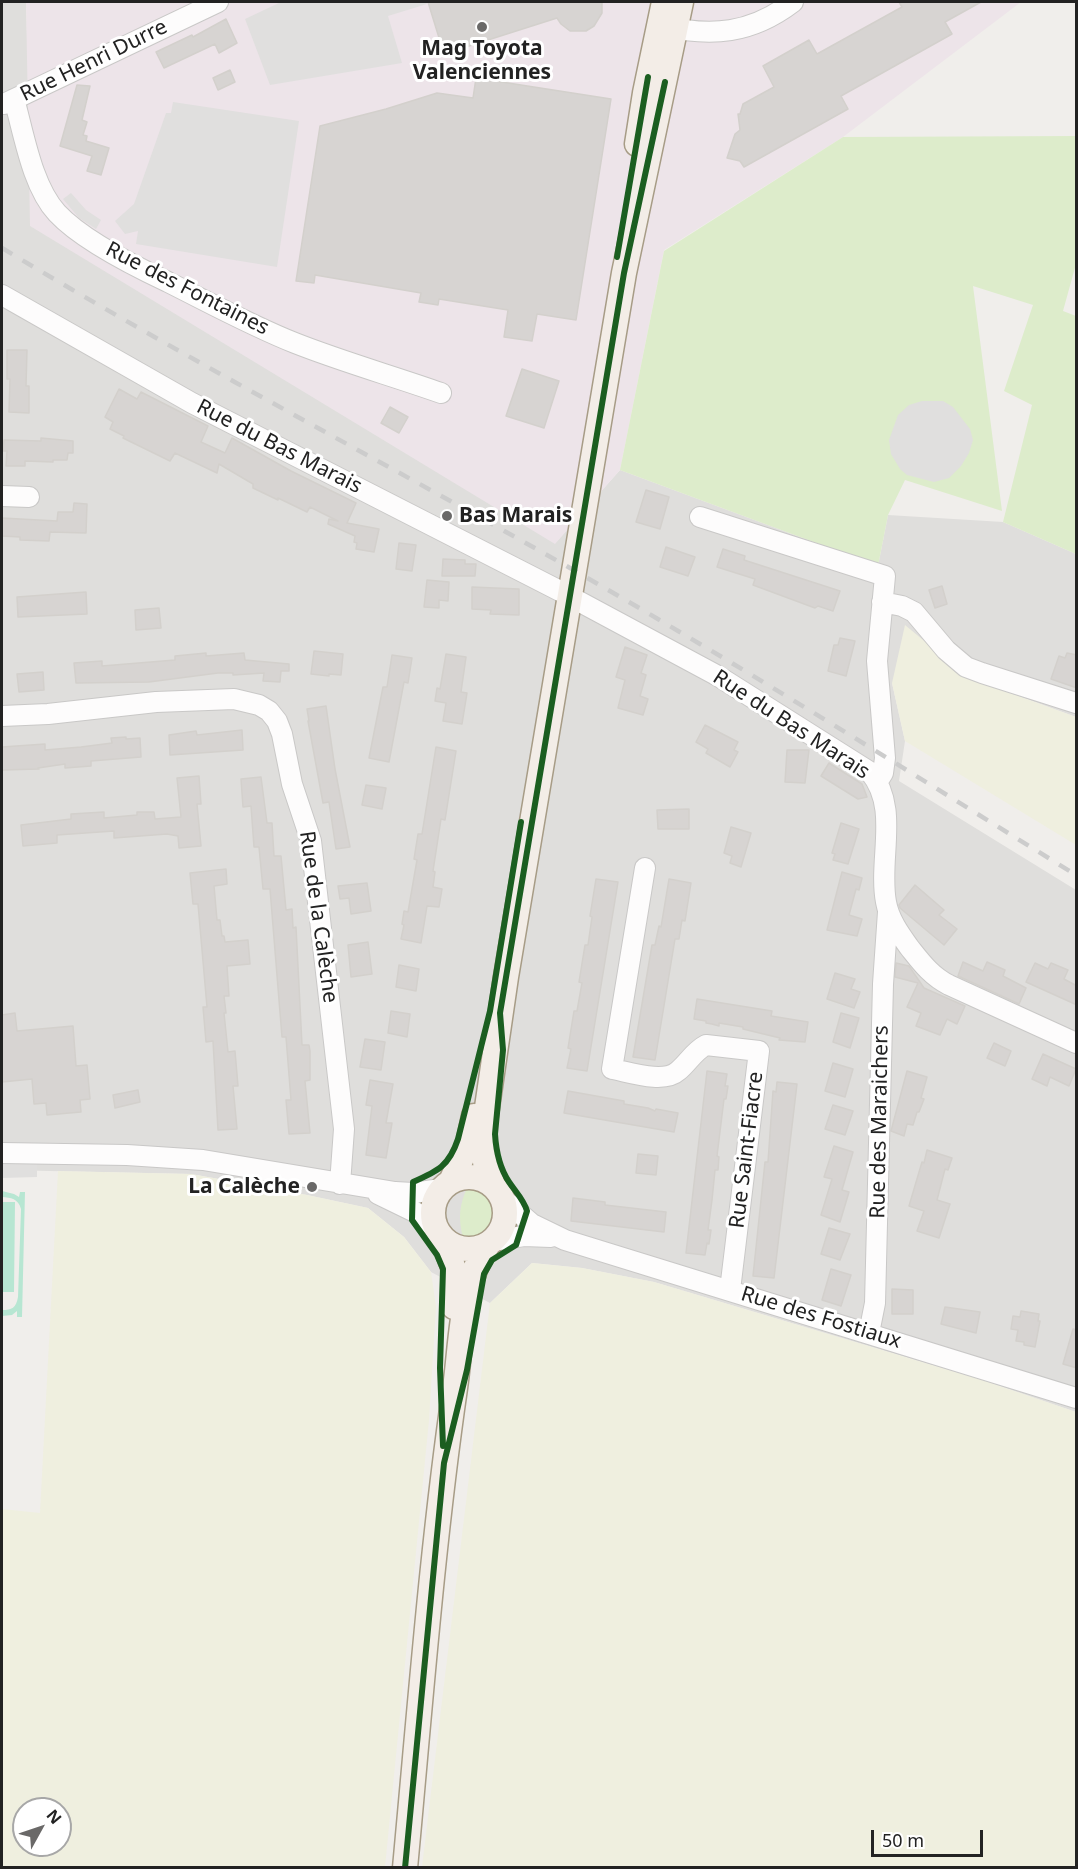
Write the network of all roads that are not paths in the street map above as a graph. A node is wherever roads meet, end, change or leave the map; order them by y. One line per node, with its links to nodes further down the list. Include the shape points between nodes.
1 (218, 2): 6 (street, Rue Henri Durre)
2 (664, 2): 5 (main road)
3 (681, 2): 5 (main road)
4 (793, 2): 5 (street, via 741,28 708,33)
5 (667, 27): 12 (main road)
6 (8, 102): 8 (street, Rue des Fontaines, via 42,191 73,228 126,262 270,332)
7 (2, 295): 12 (street, Rue du Bas Marais, via 192,403)
8 (441, 393)
9 (2, 496): 10 (street)
10 (29, 497)
11 (700, 517): 13 (street, via 885,576)
12 (565, 593): 16 (street, Rue du Bas Marais, via 718,676 866,768); 22 (main road, via 495,975 473,1121 464,1154); 23 (main road, via 490,1085 484,1144 486,1168)
13 (882, 602): 14 (street, via 914,612 946,650 966,666); 16 (street, via 878,680 885,758)
14 (1077, 702)
15 (2, 716): 21 (street, Rue de la Calèche, via 234,699 259,705 278,721 292,784 311,841 345,1129)
16 (878, 781): 18 (street, Rue du Bas Marais, via 885,811)
17 (645, 868): 27 (street, Rue Saint-Fiacre, via 612,1069 666,1078 706,1045 759,1051)
18 (888, 909): 19 (street, Rue du Bas Marais, via 903,938 935,977); 28 (street, Rue des Maraichers, via 875,1303)
19 (1077, 1043)
20 (2, 1153): 21 (street, via 196,1159)
21 (348, 1185): 22 (street, via 413,1193); 24 (street, via 374,1192 417,1213)
22 (446, 1185): 23 (main road, via 472,1176 483,1179); 24 (main road, via 432,1209)
23 (497, 1191): 25 (street, Rue des Fostiaux, via 532,1224); 26 (main road, via 505,1208 504,1222)
24 (440, 1234): 26 (main road, via 464,1249); 30 (main road, via 454,1267 455,1285)
25 (565, 1240): 26 (street, Rue des Fostiaux, via 537,1236); 27 (street, Rue des Fostiaux)
26 (490, 1242): 30 (main road, via 477,1263 467,1295)
27 (730, 1290): 28 (street, Rue des Fostiaux)
28 (869, 1334): 29 (street, Rue des Fostiaux)
29 (1077, 1398)
30 (444, 1463): 31 (main road)
31 (405, 1868)

